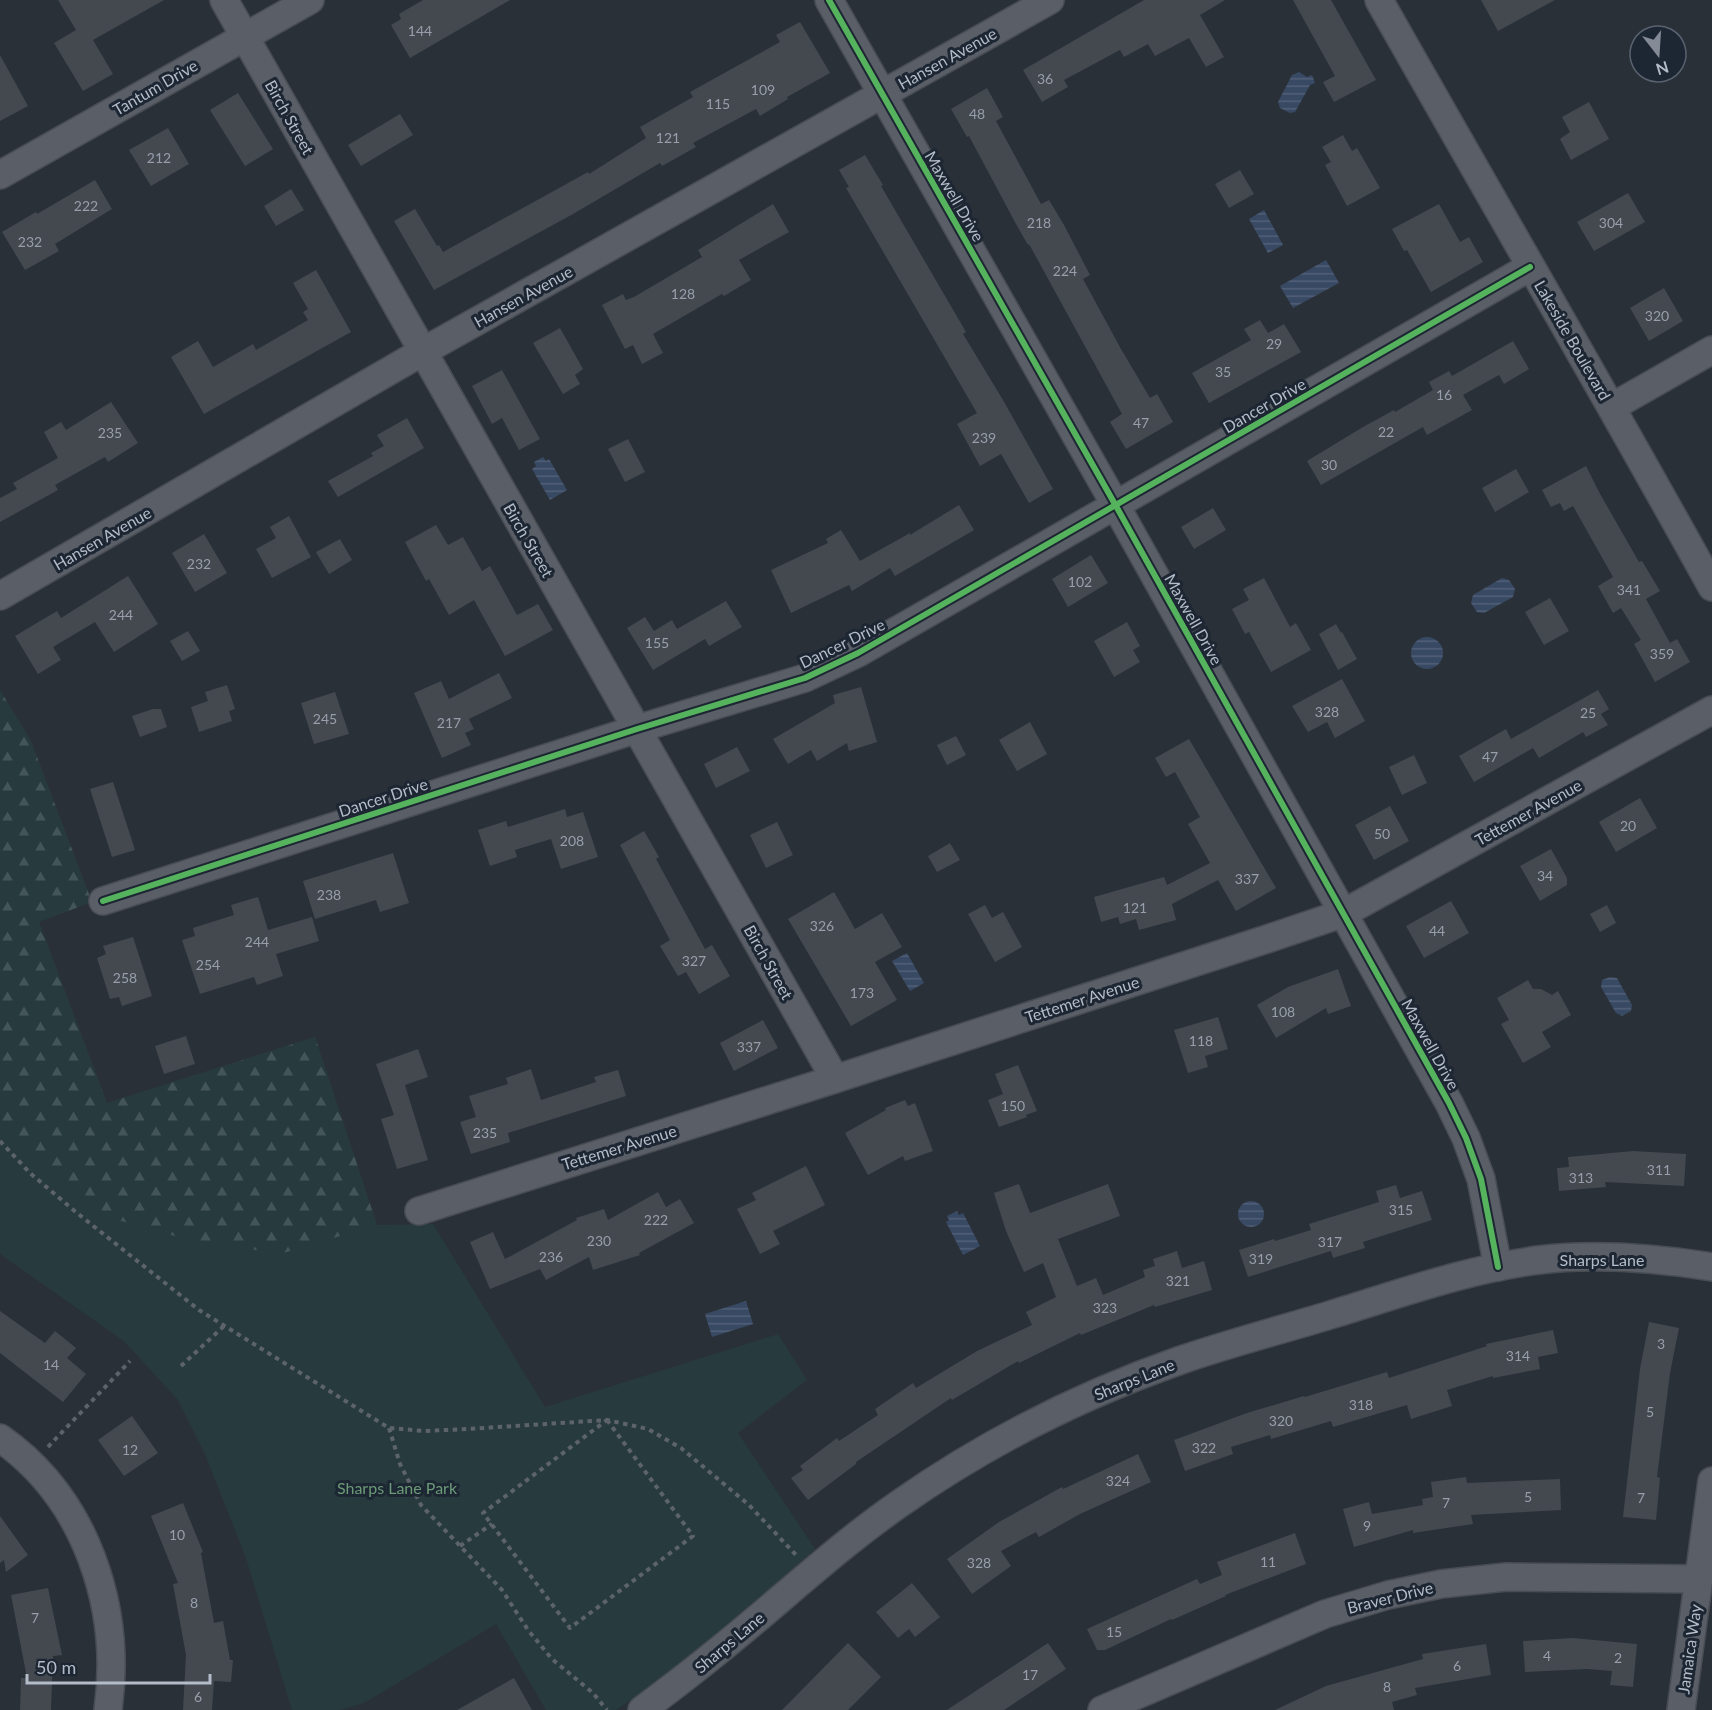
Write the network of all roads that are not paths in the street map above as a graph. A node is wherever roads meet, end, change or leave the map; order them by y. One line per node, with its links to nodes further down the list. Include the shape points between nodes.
1 (224, 0): 6 (street, Birch Street)
2 (310, 0): 6 (street, Tantum Drive)
3 (829, 0): 7 (street, Maxwell Drive)
4 (1050, 0): 7 (street, Hansen Avenue)
5 (1379, 0): 9 (street, Lakeside Boulevard)
6 (245, 36): 8 (street, Tantum Drive); 11 (street, Birch Street)
7 (882, 94): 11 (street, Hansen Avenue); 13 (street, Maxwell Drive)
8 (0, 175)
9 (1530, 267): 12 (street, Lakeside Boulevard); 13 (street, Dancer Drive)
10 (1712, 350): 12 (street)
11 (422, 352): 15 (street, Hansen Avenue); 17 (street, Birch Street)
12 (1612, 408): 14 (street, Lakeside Boulevard)
13 (1116, 506): 17 (street, Dancer Drive, via 858,653 805,678); 19 (street, Maxwell Drive)
14 (1712, 587)
15 (0, 596)
16 (1712, 710): 19 (street, Tettemer Avenue)
17 (638, 729): 18 (street, Dancer Drive); 20 (street, Birch Street)
18 (103, 901)
19 (1344, 913): 20 (street, Tettemer Avenue); 22 (street, Maxwell Drive, via 1466,1138 1481,1179)
20 (835, 1079): 21 (street, Tettemer Avenue)
21 (419, 1211)
22 (1498, 1267): 23 (street, Sharps Lane, via 1597,1257 1662,1259); 28 (street, Sharps Lane, via 1182,1360 1035,1422 966,1460 899,1504)
23 (1712, 1267)
24 (0, 1438): 27 (street, via 40,1474 67,1508 88,1547 109,1621 112,1665)
25 (1712, 1480): 26 (street, Jamaica Way)
26 (1699, 1579): 29 (street, Braver Drive, via 1506,1577 1388,1595 1325,1614); 30 (street, Jamaica Way)
27 (108, 1710)
28 (642, 1710)
29 (1102, 1710)
30 (1681, 1710)

